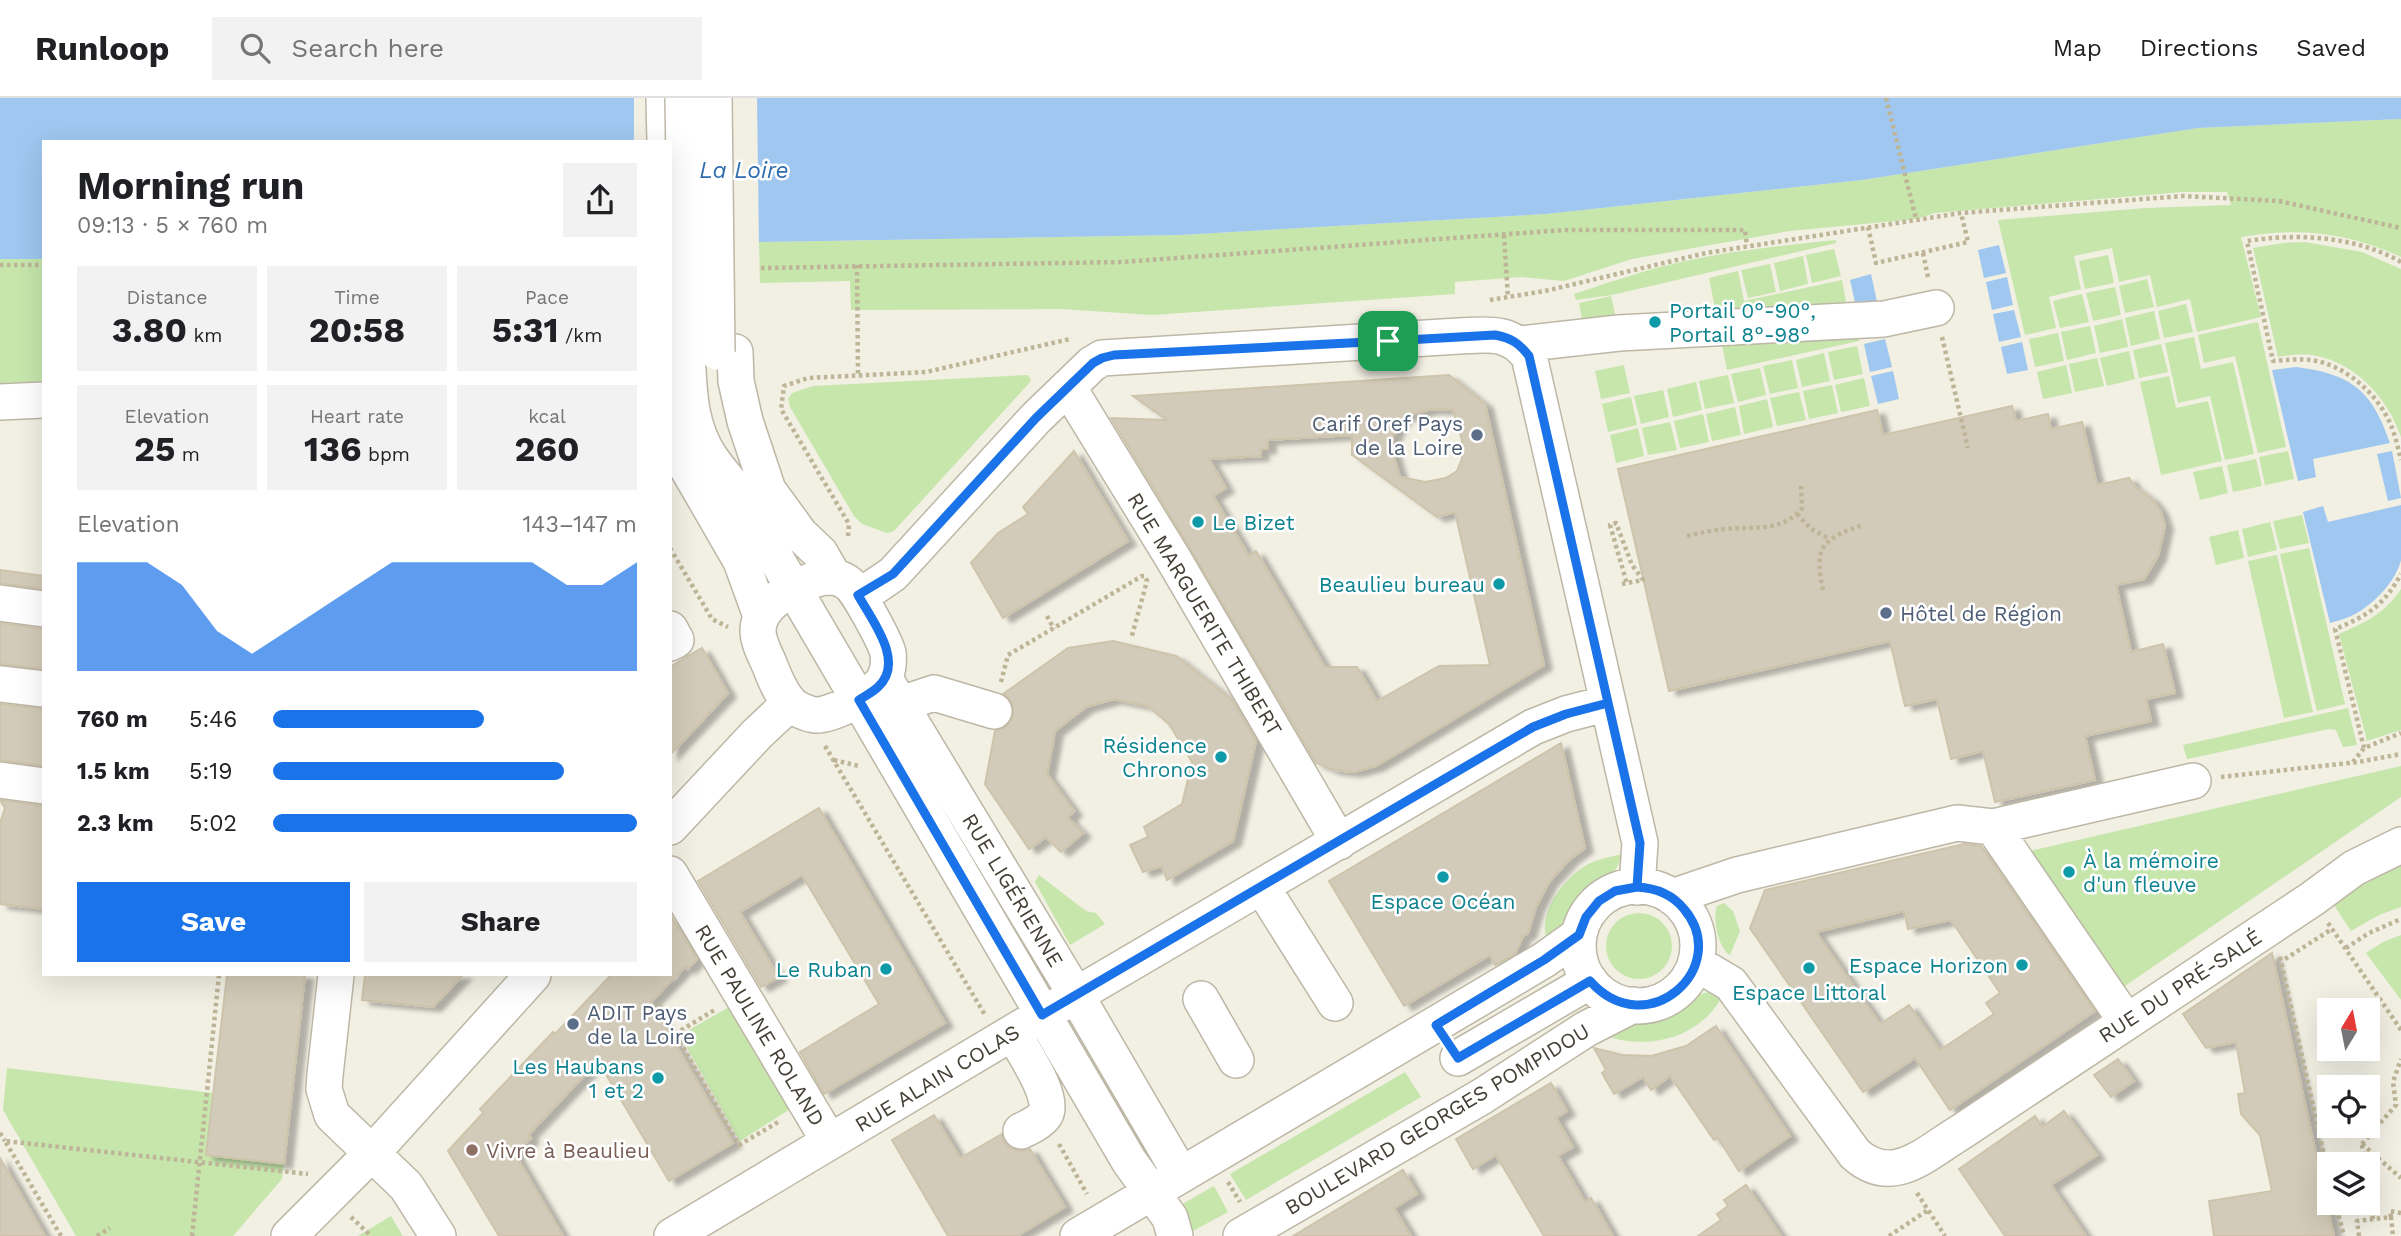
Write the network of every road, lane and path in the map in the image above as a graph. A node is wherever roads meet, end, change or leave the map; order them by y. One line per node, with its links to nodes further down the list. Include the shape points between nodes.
1 (664, 98): 6 (street)
2 (683, 98): 22 (street, bridge)
3 (714, 98): 22 (street, bridge)
4 (731, 98): 22 (street)
5 (1886, 98): 8 (path)
6 (665, 140)
7 (1961, 213): 8 (path); 10 (path, via 2183,195 2278,201); 13 (path, via 1968,242)
8 (1916, 219): 9 (path)
9 (1868, 226): 12 (path); 13 (path, via 1876,263)
10 (2401, 228)
11 (1504, 235): 12 (path, via 1565,230 1745,230); 12 (path, via 1508,299); 18 (path, via 1122,262)
12 (1747, 246)
13 (1923, 253): 14 (path)
14 (1924, 259)
15 (2401, 262): 29 (path, via 2362,247 2298,236 2247,241 2273,361 2316,361 2352,377 2381,407)
16 (0, 265): 17 (path)
17 (42, 265)
18 (857, 265): 19 (path); 23 (path)
19 (761, 268)
20 (1936, 308): 21 (street, via 1884,319 1619,333); 30 (path)
21 (1525, 350): 24 (street, via 1509,338 1495,335 1114,355 1093,363); 54 (street)
22 (713, 352): 40 (street, via 736,381 768,490 800,534); 41 (street, via 737,492)
23 (858, 376)
24 (1068, 387): 40 (street, via 893,574); 66 (street, RUE MARGUERITE THIBERT)
25 (42, 400): 26 (street)
26 (0, 402)
27 (781, 409): 40 (path, via 849,524)
28 (672, 414): 45 (street, via 675,442 741,561)
29 (2399, 445): 31 (path)
30 (1968, 448)
31 (2401, 460)
32 (1801, 485): 33 (path, via 1802,508)
33 (1797, 514): 35 (path, via 1775,526); 36 (path, via 1811,529)
34 (1863, 525): 36 (path)
35 (1687, 536)
36 (1830, 539): 42 (path, via 1820,552)
37 (672, 551): 47 (path, via 712,619)
38 (2401, 574): 57 (path, via 2388,597 2372,611 2336,628)
39 (1625, 584): 39 (path, via 1643,580 1632,565 1616,523 1610,525)
40 (847, 585): 41 (street, via 813,580); 52 (street, via 886,645)
41 (794, 590): 45 (street); 52 (street)
42 (1823, 590)
43 (0, 603): 44 (street)
44 (42, 609)
45 (761, 616): 53 (street, via 758,635)
46 (1047, 616): 48 (path)
47 (729, 627)
48 (1054, 629): 49 (path, via 1146,576); 55 (path, via 1009,655)
49 (1131, 639)
50 (0, 684): 51 (street)
51 (42, 690)
52 (882, 694): 53 (street, via 816,715); 55 (street, via 934,693); 85 (street, RUE LIGÉRIENNE); 90 (street)
53 (790, 703): 64 (street)
54 (1608, 703): 66 (street, RUE ALAIN COLAS, via 1533,727); 70 (street, via 1640,843)
55 (993, 711)
56 (2401, 733): 57 (path)
57 (2364, 748): 60 (path)
58 (2401, 754): 60 (path)
59 (833, 760): 95 (path)
60 (2355, 763): 62 (path)
61 (0, 780): 63 (street)
62 (2193, 780): 65 (street)
63 (42, 786)
64 (672, 825)
65 (1993, 827): 71 (street, via 1957,822 1737,875); 91 (street)
66 (1339, 842): 69 (street, RUE ALAIN COLAS)
67 (2401, 845): 72 (street, RUE DU PRÉ-SALÉ, via 2354,868)
68 (672, 877): 84 (street, RUE PAULINE ROLAND)
69 (1262, 887): 85 (street, RUE ALAIN COLAS); 87 (street)
70 (1637, 887): 71 (street); 75 (street, via 1615,891 1599,901)
71 (1672, 897): 79 (street, via 1695,927)
72 (2312, 899): 74 (path); 91 (street, RUE DU PRÉ-SALÉ)
73 (2401, 919): 76 (path)
74 (2332, 929): 76 (path); 78 (path)
75 (1579, 935): 83 (street, via 1580,962); 92 (street)
76 (2346, 948): 93 (path)
77 (2279, 953): 78 (path)
78 (2281, 961): 107 (path)
79 (1696, 963): 89 (street, via 1674,994 1652,1004); 110 (street, via 1731,984 1855,1154 1874,1167)
80 (219, 976): 109 (path)
81 (336, 976): 106 (street, via 324,1089 332,1115)
82 (532, 976): 106 (street)
83 (1590, 981): 89 (street, via 1609,998); 96 (street)
84 (742, 993): 94 (path); 100 (street, RUE PAULINE ROLAND)
85 (1076, 995): 90 (street, RUE ALAIN COLAS); 111 (street, RUE LIGÉRIENNE)
86 (1201, 999): 98 (street)
87 (1335, 1003)
88 (659, 1005): 94 (path)
89 (1633, 1005): 99 (street, BOULEVARD GEORGES POMPIDOU, via 1586,1029)
90 (1042, 1015): 95 (street, RUE ALAIN COLAS); 113 (street)
91 (2126, 1021): 110 (street, RUE DU PRÉ-SALÉ)
92 (1436, 1025): 96 (street); 111 (street)
93 (2401, 1030)
94 (675, 1034): 100 (path, via 739,1145)
95 (1007, 1037): 101 (street, via 1045,1091 1048,1105 1043,1117); 104 (street, RUE ALAIN COLAS)
96 (1458, 1058): 99 (street)
97 (2401, 1059): 105 (path, via 2393,1082 2396,1105)
98 (1236, 1060)
99 (1481, 1097): 130 (street, BOULEVARD GEORGES POMPIDOU)
100 (807, 1105): 104 (street, RUE PAULINE ROLAND)
101 (1021, 1131)
102 (0, 1133): 103 (path)
103 (5, 1141): 109 (path); 122 (path)
104 (829, 1141): 127 (street, RUE ALAIN COLAS)
105 (2362, 1144): 108 (path); 112 (path)
106 (373, 1152): 114 (street); 126 (street, via 406,1186)
107 (2323, 1152)
108 (2363, 1152)
109 (201, 1161): 114 (path, via 309,1174); 124 (path)
110 (1901, 1168): 115 (path)
111 (1181, 1175): 113 (street)
112 (2401, 1178)
113 (1150, 1192): 128 (street); 129 (street, via 1170,1218)
114 (329, 1194): 125 (street)
115 (1928, 1210): 131 (path); 132 (path)
116 (2401, 1213): 119 (path, via 2390,1212)
117 (2338, 1215): 133 (path)
118 (2373, 1215): 120 (path)
119 (2390, 1217): 120 (path); 135 (path)
120 (2374, 1219): 134 (path, via 2357,1221)
121 (110, 1228): 123 (path)
122 (61, 1236)
123 (97, 1236)
124 (192, 1236)
125 (289, 1236)
126 (438, 1236)
127 (672, 1236)
128 (1078, 1236)
129 (1175, 1236)
130 (1241, 1236)
131 (1889, 1236)
132 (1945, 1236)
133 (2344, 1236)
134 (2359, 1236)
135 (2393, 1236)

